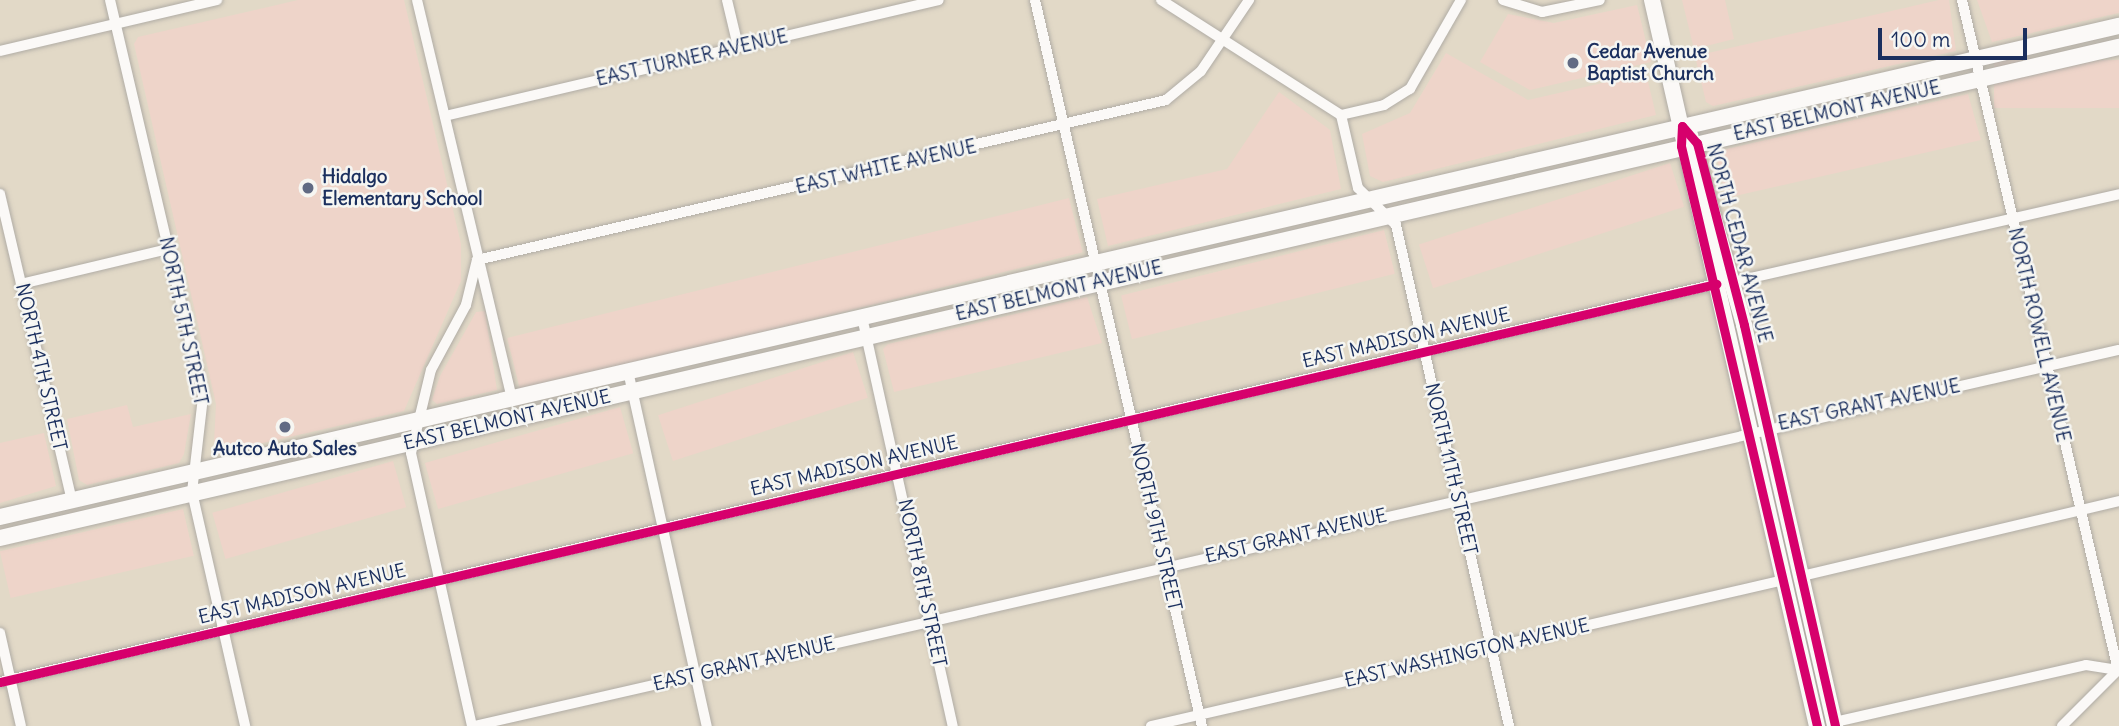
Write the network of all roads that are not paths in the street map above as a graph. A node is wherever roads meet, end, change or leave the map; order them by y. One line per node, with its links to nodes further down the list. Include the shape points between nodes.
1 (110, 0): 14 (street, NORTH 5TH STREET)
2 (217, 0): 14 (street)
3 (417, 0): 23 (street)
4 (727, 0): 17 (street)
5 (939, 0): 17 (street, EAST TURNER AVENUE)
6 (1035, 0): 24 (street, NORTH 9TH STREET)
7 (1161, 0): 16 (street)
8 (1249, 0): 16 (street, EAST WHITE AVENUE)
9 (1461, 0): 22 (street, via 1410,89 1384,105)
10 (1503, 0): 11 (street, via 1542,12)
11 (1600, 0)
12 (1652, 0): 25 (main road, NORTH CEDAR AVENUE)
13 (1962, 0): 20 (street, NORTH ROWELL AVENUE)
14 (115, 24): 19 (street); 32 (street, NORTH 5TH STREET)
15 (2119, 26): 20 (main road, EAST BELMONT AVENUE)
16 (1221, 40): 22 (street); 24 (street, EAST WHITE AVENUE, via 1179,93)
17 (738, 46): 23 (street, EAST TURNER AVENUE)
18 (2119, 47): 21 (main road, EAST BELMONT AVENUE)
19 (0, 51)
20 (1975, 59): 21 (street, NORTH ROWELL AVENUE); 25 (main road, EAST BELMONT AVENUE)
21 (1979, 78): 26 (main road, EAST BELMONT AVENUE); 31 (street, NORTH ROWELL AVENUE)
22 (1341, 115): 29 (street, NORTH 11TH STREET, via 1357,188)
23 (445, 116): 33 (street)
24 (1065, 126): 33 (street, EAST WHITE AVENUE); 34 (street, NORTH 9TH STREET)
25 (1682, 126): 26 (main road, NORTH CEDAR AVENUE); 29 (main road, EAST BELMONT AVENUE)
26 (1689, 145): 30 (main road, EAST BELMONT AVENUE); 36 (main road, NORTH CEDAR AVENUE); 38 (main road, NORTH CEDAR AVENUE)
27 (0, 194): 37 (street, NORTH 4TH STREET)
28 (2119, 194): 31 (street)
29 (1367, 197): 30 (street, NORTH 11TH STREET); 34 (main road, EAST BELMONT AVENUE)
30 (1386, 216): 35 (main road, EAST BELMONT AVENUE); 42 (street, NORTH 11TH STREET, via 1396,225)
31 (2013, 218): 36 (street); 43 (street, NORTH ROWELL AVENUE)
32 (168, 249): 37 (street); 52 (street, NORTH 5TH STREET, via 203,397)
33 (477, 260): 46 (street); 47 (street, via 467,305 431,370)
34 (1096, 262): 35 (street, NORTH 9TH STREET); 39 (main road, EAST BELMONT AVENUE)
35 (1100, 281): 40 (main road, EAST BELMONT AVENUE); 48 (street, NORTH 9TH STREET)
36 (1733, 282): 49 (main road, NORTH CEDAR AVENUE)
37 (21, 284): 56 (street, NORTH 4TH STREET)
38 (1716, 284): 42 (street, EAST MADISON AVENUE); 50 (main road, NORTH CEDAR AVENUE)
39 (862, 317): 40 (street, NORTH 8TH STREET); 44 (main road, EAST BELMONT AVENUE)
40 (866, 336): 45 (main road, EAST BELMONT AVENUE); 53 (street, NORTH 8TH STREET)
41 (2119, 350): 43 (street, EAST GRANT AVENUE)
42 (1424, 352): 48 (street, EAST MADISON AVENUE); 55 (street, NORTH 11TH STREET)
43 (2046, 366): 49 (street, EAST GRANT AVENUE); 58 (street, NORTH ROWELL AVENUE)
44 (628, 371): 45 (street); 46 (main road, EAST BELMONT AVENUE)
45 (632, 390): 51 (main road, EAST BELMONT AVENUE); 60 (street)
46 (512, 398): 47 (main road, EAST BELMONT AVENUE)
47 (417, 420): 51 (street); 52 (main road, EAST BELMONT AVENUE)
48 (1132, 420): 53 (street, EAST MADISON AVENUE); 62 (street, NORTH 9TH STREET)
49 (1769, 428): 50 (street, EAST GRANT AVENUE); 63 (main road, NORTH CEDAR AVENUE)
50 (1751, 431): 55 (street, EAST GRANT AVENUE); 65 (main road, NORTH CEDAR AVENUE)
51 (412, 442): 54 (main road, EAST BELMONT AVENUE); 64 (street, via 420,507)
52 (197, 470): 54 (street, NORTH 5TH STREET); 56 (main road, EAST BELMONT AVENUE)
53 (898, 474): 60 (street, EAST MADISON AVENUE); 66 (street, NORTH 8TH STREET)
54 (192, 492): 61 (main road, EAST BELMONT AVENUE); 67 (street, NORTH 5TH STREET)
55 (1458, 498): 62 (street, EAST GRANT AVENUE); 69 (street, NORTH 11TH STREET)
56 (72, 500): 59 (main road, EAST BELMONT AVENUE)
57 (2119, 502): 58 (street)
58 (2079, 511): 63 (street); 71 (street, NORTH ROWELL AVENUE)
59 (0, 517)
60 (665, 528): 64 (street, EAST MADISON AVENUE); 72 (street)
61 (0, 537)
62 (1166, 566): 66 (street, EAST GRANT AVENUE); 74 (street, NORTH 9TH STREET)
63 (1802, 576): 75 (main road, NORTH CEDAR AVENUE)
64 (440, 580): 67 (street, EAST MADISON AVENUE); 78 (street)
65 (1784, 580): 69 (street, EAST WASHINGTON AVENUE); 70 (main road, NORTH CEDAR AVENUE)
66 (930, 621): 72 (street, EAST GRANT AVENUE); 80 (street, NORTH 8TH STREET)
67 (224, 630): 73 (street, EAST MADISON AVENUE); 77 (street, NORTH 5TH STREET)
68 (0, 633): 73 (street)
69 (1490, 648): 74 (street, EAST WASHINGTON AVENUE); 82 (street, NORTH 11TH STREET)
70 (1800, 654): 75 (main road, via 1812,670 1822,713); 83 (main road, NORTH CEDAR AVENUE)
71 (2119, 670): 75 (street, via 2085,665); 84 (street)
72 (695, 675): 78 (street, EAST GRANT AVENUE); 79 (street)
73 (5, 681): 76 (street)
74 (1201, 720): 81 (street, EAST WASHINGTON AVENUE)
75 (1835, 724)
76 (21, 726)
77 (245, 726)
78 (473, 726)
79 (707, 726)
80 (953, 726)
81 (1151, 726)
82 (1509, 726)
83 (1816, 726)
84 (2062, 726)

